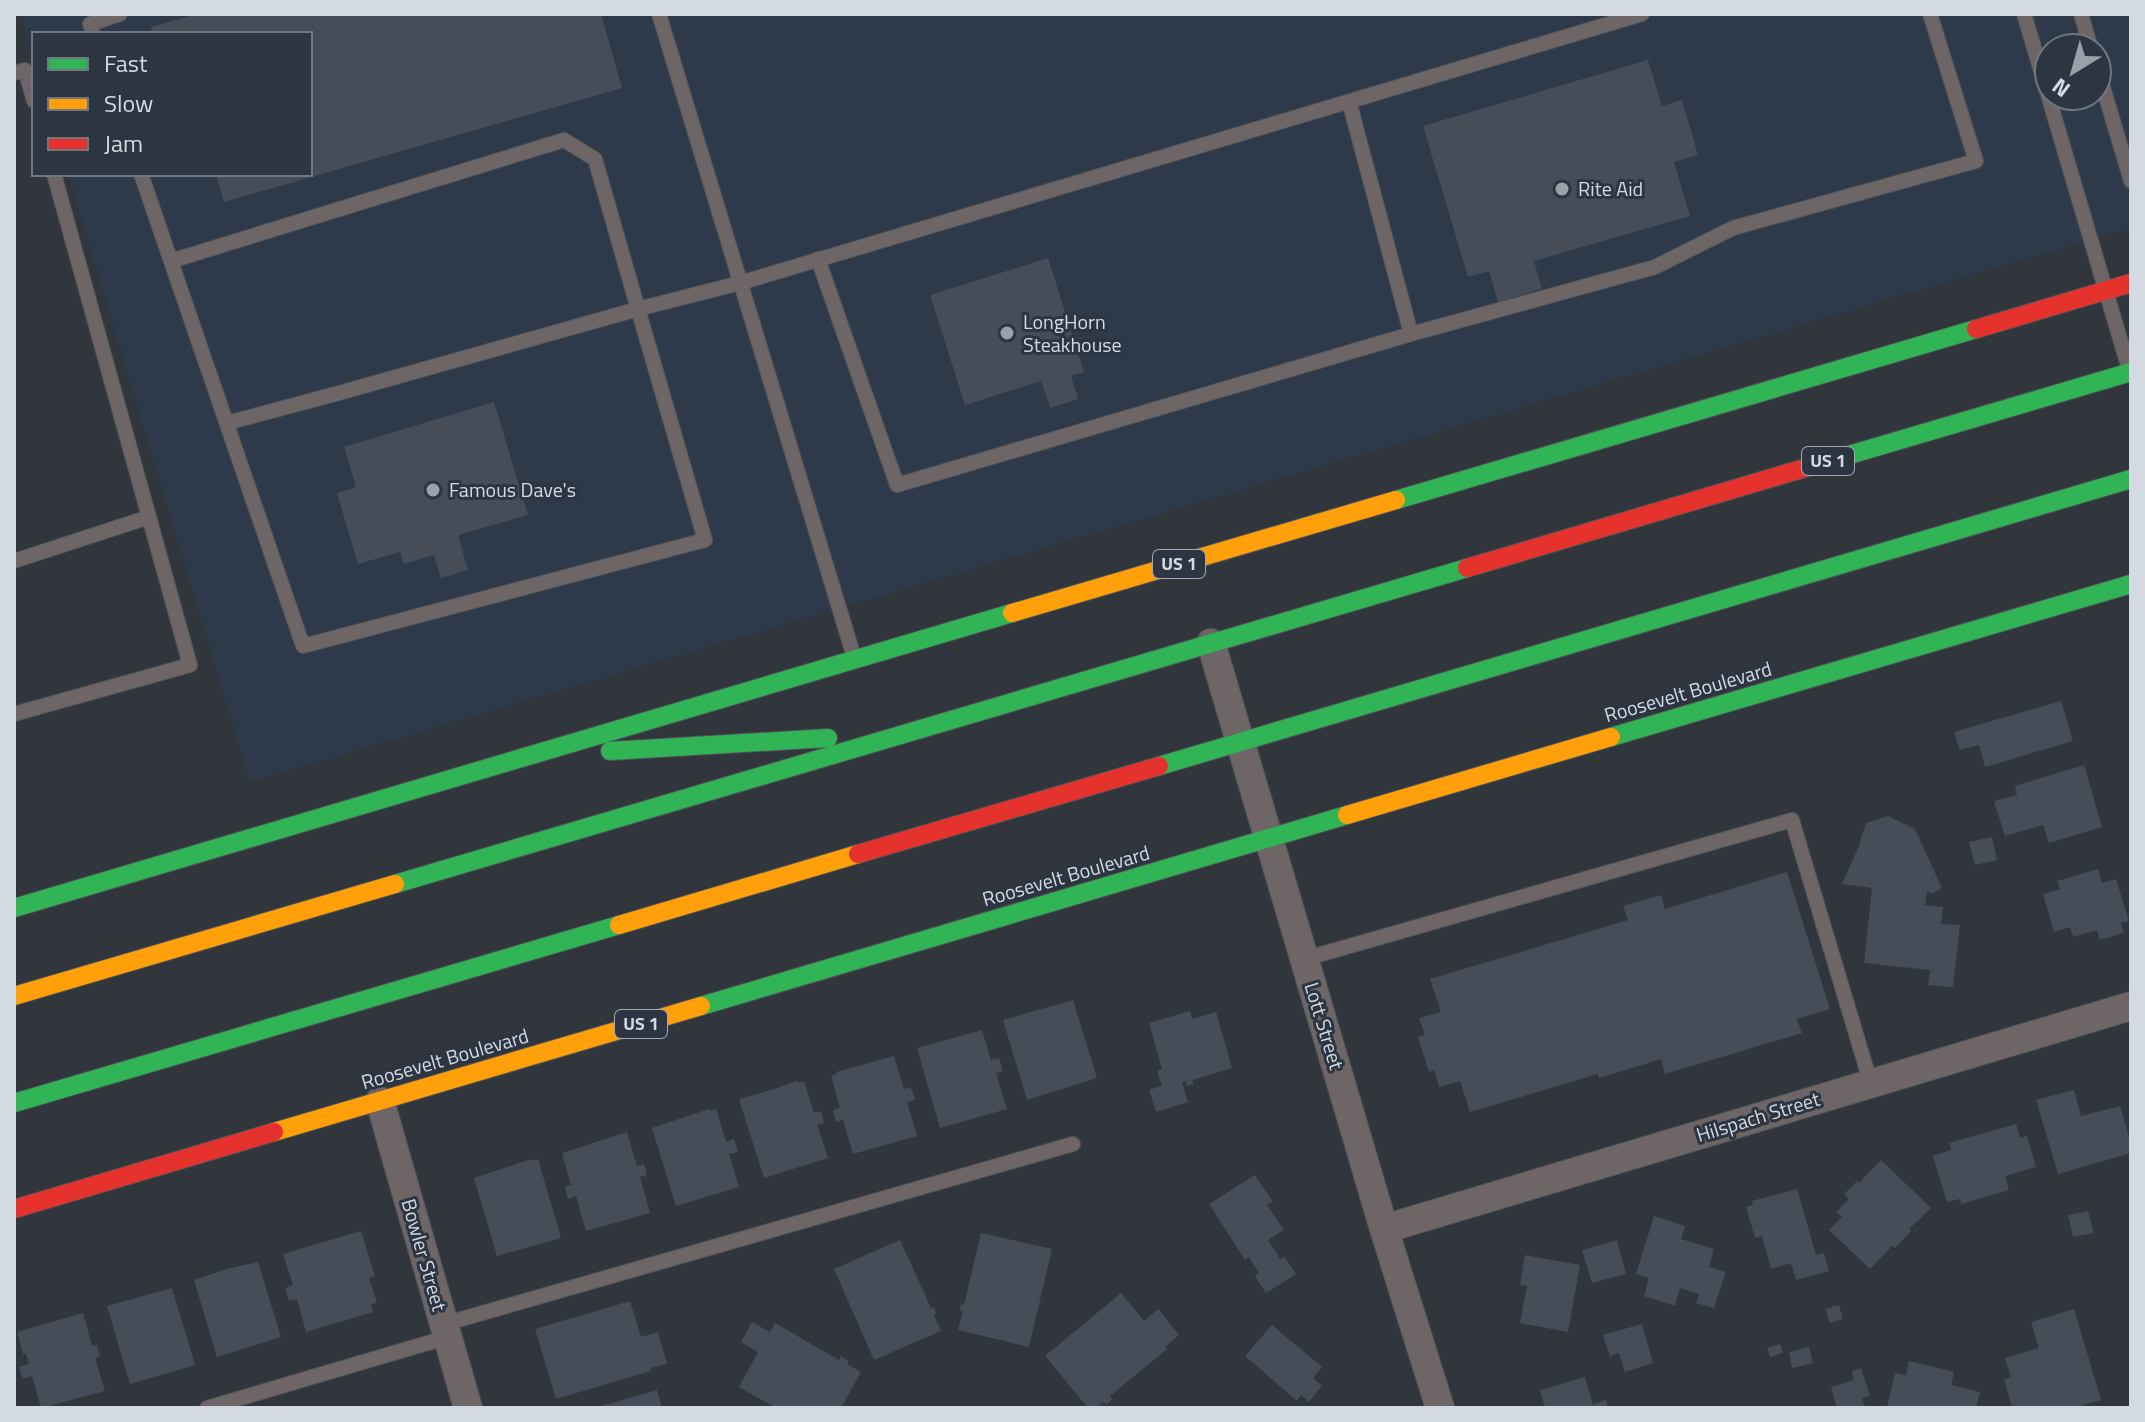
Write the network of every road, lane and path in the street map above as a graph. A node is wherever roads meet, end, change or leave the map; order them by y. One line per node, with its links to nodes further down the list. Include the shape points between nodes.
1 (120, 14): 6 (lane, via 90,24)
2 (659, 14): 16 (lane)
3 (1642, 14): 9 (lane)
4 (1930, 14): 20 (lane, via 1976,161 1733,228 1655,267)
5 (2024, 14): 18 (lane)
6 (92, 32)
7 (14, 73): 8 (lane, via 25,70)
8 (32, 94)
9 (1349, 101): 14 (lane); 20 (lane)
10 (2110, 112): 13 (lane)
11 (55, 176): 24 (lane)
12 (142, 176): 15 (lane)
13 (2131, 181)
14 (818, 259): 16 (lane); 20 (lane, via 897,485)
15 (171, 261): 19 (lane, via 564,140 595,159); 22 (lane)
16 (740, 283): 19 (lane); 28 (lane)
17 (2131, 283): 18 (highway, US 1)
18 (2106, 291): 21 (lane); 28 (highway, US 1)
19 (638, 309): 22 (lane); 22 (lane, via 705,540 303,646)
20 (1411, 334)
21 (2131, 372): 27 (highway, US 1)
22 (227, 423)
23 (2131, 479): 31 (highway)
24 (149, 517): 25 (lane); 29 (lane, via 190,665)
25 (14, 561)
26 (2131, 584): 33 (highway, Roosevelt Boulevard / US 1)
27 (1211, 643): 30 (highway, US 1); 31 (street, Lott Street)
28 (855, 661): 32 (highway, US 1)
29 (14, 714)
30 (907, 733): 32 (highway); 36 (highway, US 1)
31 (1240, 742): 33 (street, Lott Street); 40 (highway)
32 (527, 756): 34 (highway, US 1)
33 (1269, 839): 35 (street, Lott Street); 39 (highway, Roosevelt Boulevard / US 1)
34 (14, 908)
35 (1304, 959): 38 (lane, via 1792,820); 43 (street, Lott Street)
36 (14, 996)
37 (2131, 1006): 38 (street, Hilspach Street)
38 (1871, 1084): 43 (street, Hilspach Street)
39 (380, 1101): 42 (highway, Roosevelt Boulevard / US 1); 44 (street, Bowler Street)
40 (14, 1103)
41 (1073, 1144): 44 (lane)
42 (14, 1209)
43 (1384, 1229): 47 (street, Lott Street)
44 (446, 1331): 45 (lane); 46 (street, Bowler Street)
45 (207, 1408)
46 (468, 1408)
47 (1440, 1408)

